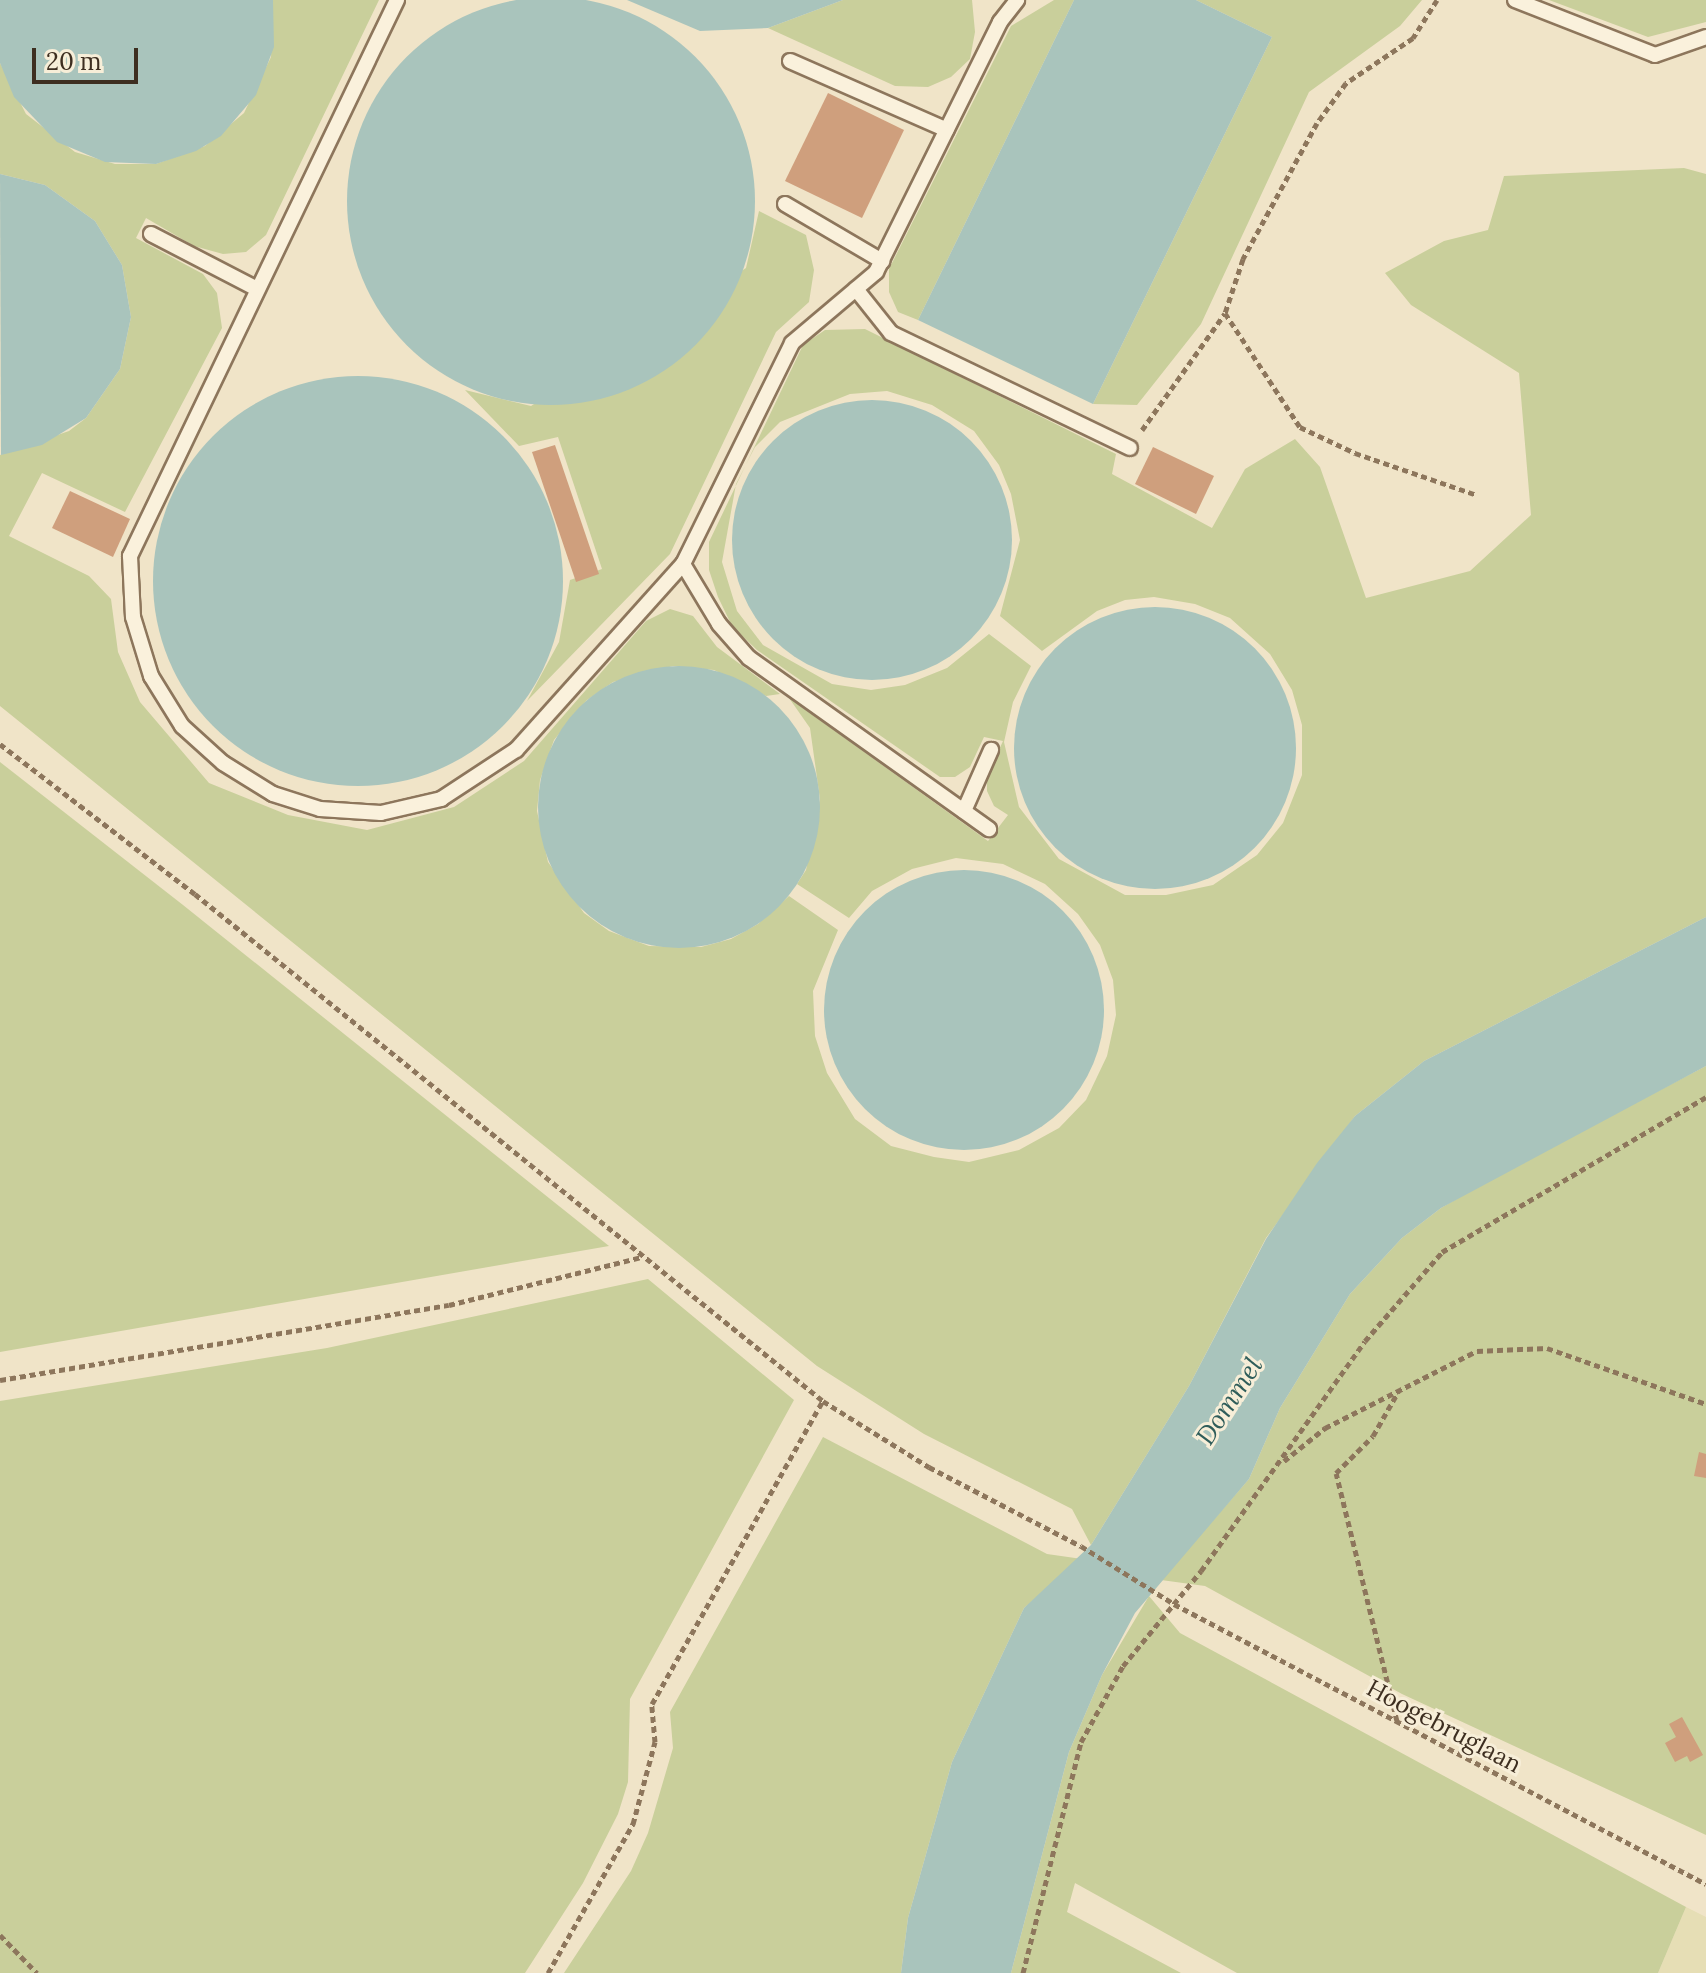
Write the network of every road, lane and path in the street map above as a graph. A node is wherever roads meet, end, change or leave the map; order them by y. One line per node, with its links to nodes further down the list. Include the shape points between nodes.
1 (397, 0): 11 (lane)
2 (1017, 0): 7 (lane, via 1000,22)
3 (1437, 0): 13 (path, via 1413,38 1346,83 1317,123 1243,259)
4 (1515, 0): 5 (lane, via 1655,55)
5 (1706, 37)
6 (790, 61): 7 (lane)
7 (947, 130): 10 (lane)
8 (785, 204): 10 (lane)
9 (151, 234): 11 (lane)
10 (882, 261): 12 (lane)
11 (257, 289): 16 (lane, via 130,556 133,617 151,676 182,726 223,763 273,794 320,809 381,813 441,799 516,750)
12 (856, 289): 14 (lane, via 891,333); 16 (lane, via 792,343)
13 (1225, 313): 14 (path); 15 (path, via 1300,427 1355,453)
14 (1130, 448)
15 (1477, 495)
16 (683, 564): 19 (lane, via 719,624 749,658)
17 (0, 744): 22 (path, Hoogebruglaan, via 195,894)
18 (991, 750): 19 (lane)
19 (964, 811): 20 (lane)
20 (989, 829)
21 (1706, 1097): 27 (path, via 1442,1252 1365,1341)
22 (643, 1257): 23 (path, via 449,1305); 25 (path, Hoogebruglaan)
23 (0, 1380)
24 (1398, 1392): 26 (path, via 1477,1351 1547,1348); 27 (path, via 1325,1428); 29 (path, via 1373,1436 1336,1473)
25 (823, 1401): 28 (path, Hoogebruglaan, via 929,1467 1081,1546); 33 (path, via 652,1704 655,1742 633,1824)
26 (1706, 1404)
27 (1277, 1466): 28 (path)
28 (1174, 1604): 29 (path, Hoogebruglaan); 34 (path, via 1123,1666 1081,1742)
29 (1397, 1721): 30 (path, Hoogebruglaan)
30 (1706, 1884)
31 (0, 1935): 32 (path)
32 (37, 1973)
33 (548, 1973)
34 (1023, 1973)

